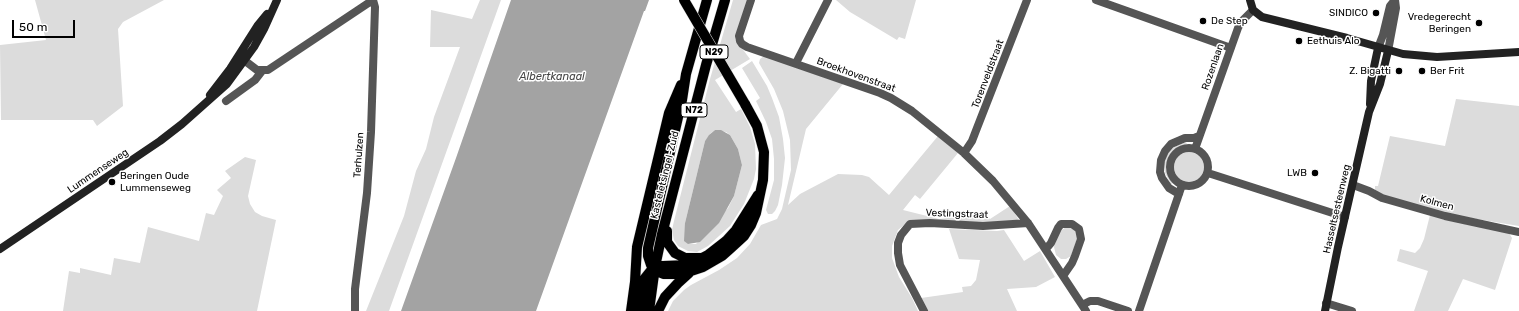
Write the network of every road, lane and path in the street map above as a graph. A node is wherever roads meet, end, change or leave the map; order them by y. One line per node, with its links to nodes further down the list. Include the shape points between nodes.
1 (373, 0): 19 (street, via 268,70); 43 (street, Terhulzen, via 375,7 371,132)
2 (684, 0): 29 (main road, N29, bridge, via 752,116 761,138 764,166)
3 (708, 0): 20 (main road, Kasteletsingel-Zuid / N72)
4 (725, 0): 32 (main road, Kasteletsingel-Zuid / N72)
5 (751, 0): 18 (street, Broekhovenstraat, via 739,36 741,43)
6 (828, 0): 18 (street)
7 (1027, 0): 25 (street, Torenveldstraat, via 972,141)
8 (1096, 0): 13 (street)
9 (1250, 0): 12 (street)
10 (1394, 0): 14 (street, Hasseltsesteenweg); 15 (street, Hasseltsesteenweg, via 1396,8)
11 (275, 3): 17 (street, Lummenseweg, via 258,25)
12 (1253, 10): 13 (street, Rozenlaan, via 1241,22); 14 (street, via 1271,20)
13 (1231, 48): 23 (street, Rozenlaan)
14 (1378, 48): 15 (street); 22 (street, Hasseltsesteenweg)
15 (1388, 51): 16 (street, via 1437,57); 22 (street, Hasseltsesteenweg, via 1380,84)
16 (1519, 52)
17 (242, 59): 19 (street, via 252,68); 35 (street, Lummenseweg, via 202,106 182,124)
18 (796, 63): 25 (street, Broekhovenstraat, via 891,98 912,111)
19 (262, 71): 21 (street, via 256,80)
20 (686, 74): 38 (main road, Kasteletsingel-Zuid / N72, via 648,248 648,256); 44 (main road, Kasteletsingel-Zuid, via 669,113 637,247)
21 (226, 101)
22 (1369, 112): 28 (street, Hasseltsesteenweg)
23 (1199, 136): 24 (street, Rozenlaan); 30 (street, via 1175,142 1168,147 1161,160 1162,178 1169,188)
24 (1195, 149): 26 (street, via 1205,156); 27 (street, via 1178,151 1171,161 1173,178)
25 (964, 153): 33 (street, Broekhovenstraat, via 993,181)
26 (1208, 173): 27 (street, via 1198,184); 31 (street)
27 (1182, 185): 30 (street)
28 (1353, 185): 31 (street, Hasseltsesteenweg); 34 (street, Kolmen, via 1382,198 1445,216)
29 (761, 190): 37 (main road, N29, via 736,230); 39 (main road, N29, via 755,217 744,236 722,256)
30 (1179, 194): 50 (street)
31 (1345, 217): 41 (street, Hasseltsesteenweg)
32 (666, 221): 37 (main road, via 666,238 675,253 689,258); 38 (main road, Kasteletsingel-Zuid / N72)
33 (1028, 223): 36 (street, Broekhovenstraat); 48 (street, Vestingstraat, via 983,226 910,224 901,235 898,253 900,265)
34 (1519, 232)
35 (0, 249)
36 (1046, 249): 40 (street, Broekhovenstraat); 40 (street, via 1062,224 1072,224 1079,229 1081,239 1075,256)
37 (703, 258): 38 (main road, N29, via 686,266)
38 (654, 268): 39 (main road, N29, via 664,274 678,275); 45 (main road, Kasteletsingel-Zuid / N72, via 645,278); 46 (main road, Kasteletsingel-Zuid / N72)
39 (691, 272): 47 (main road, via 665,297)
40 (1062, 276): 42 (street, Broekhovenstraat)
41 (1326, 307): 51 (street)
42 (1084, 308): 49 (street, Broekhovenstraat, via 1090,301 1098,301)
43 (355, 311)
44 (631, 311)
45 (640, 311)
46 (649, 311)
47 (658, 311)
48 (924, 311)
49 (1128, 311)
50 (1139, 311)
51 (1352, 311)

